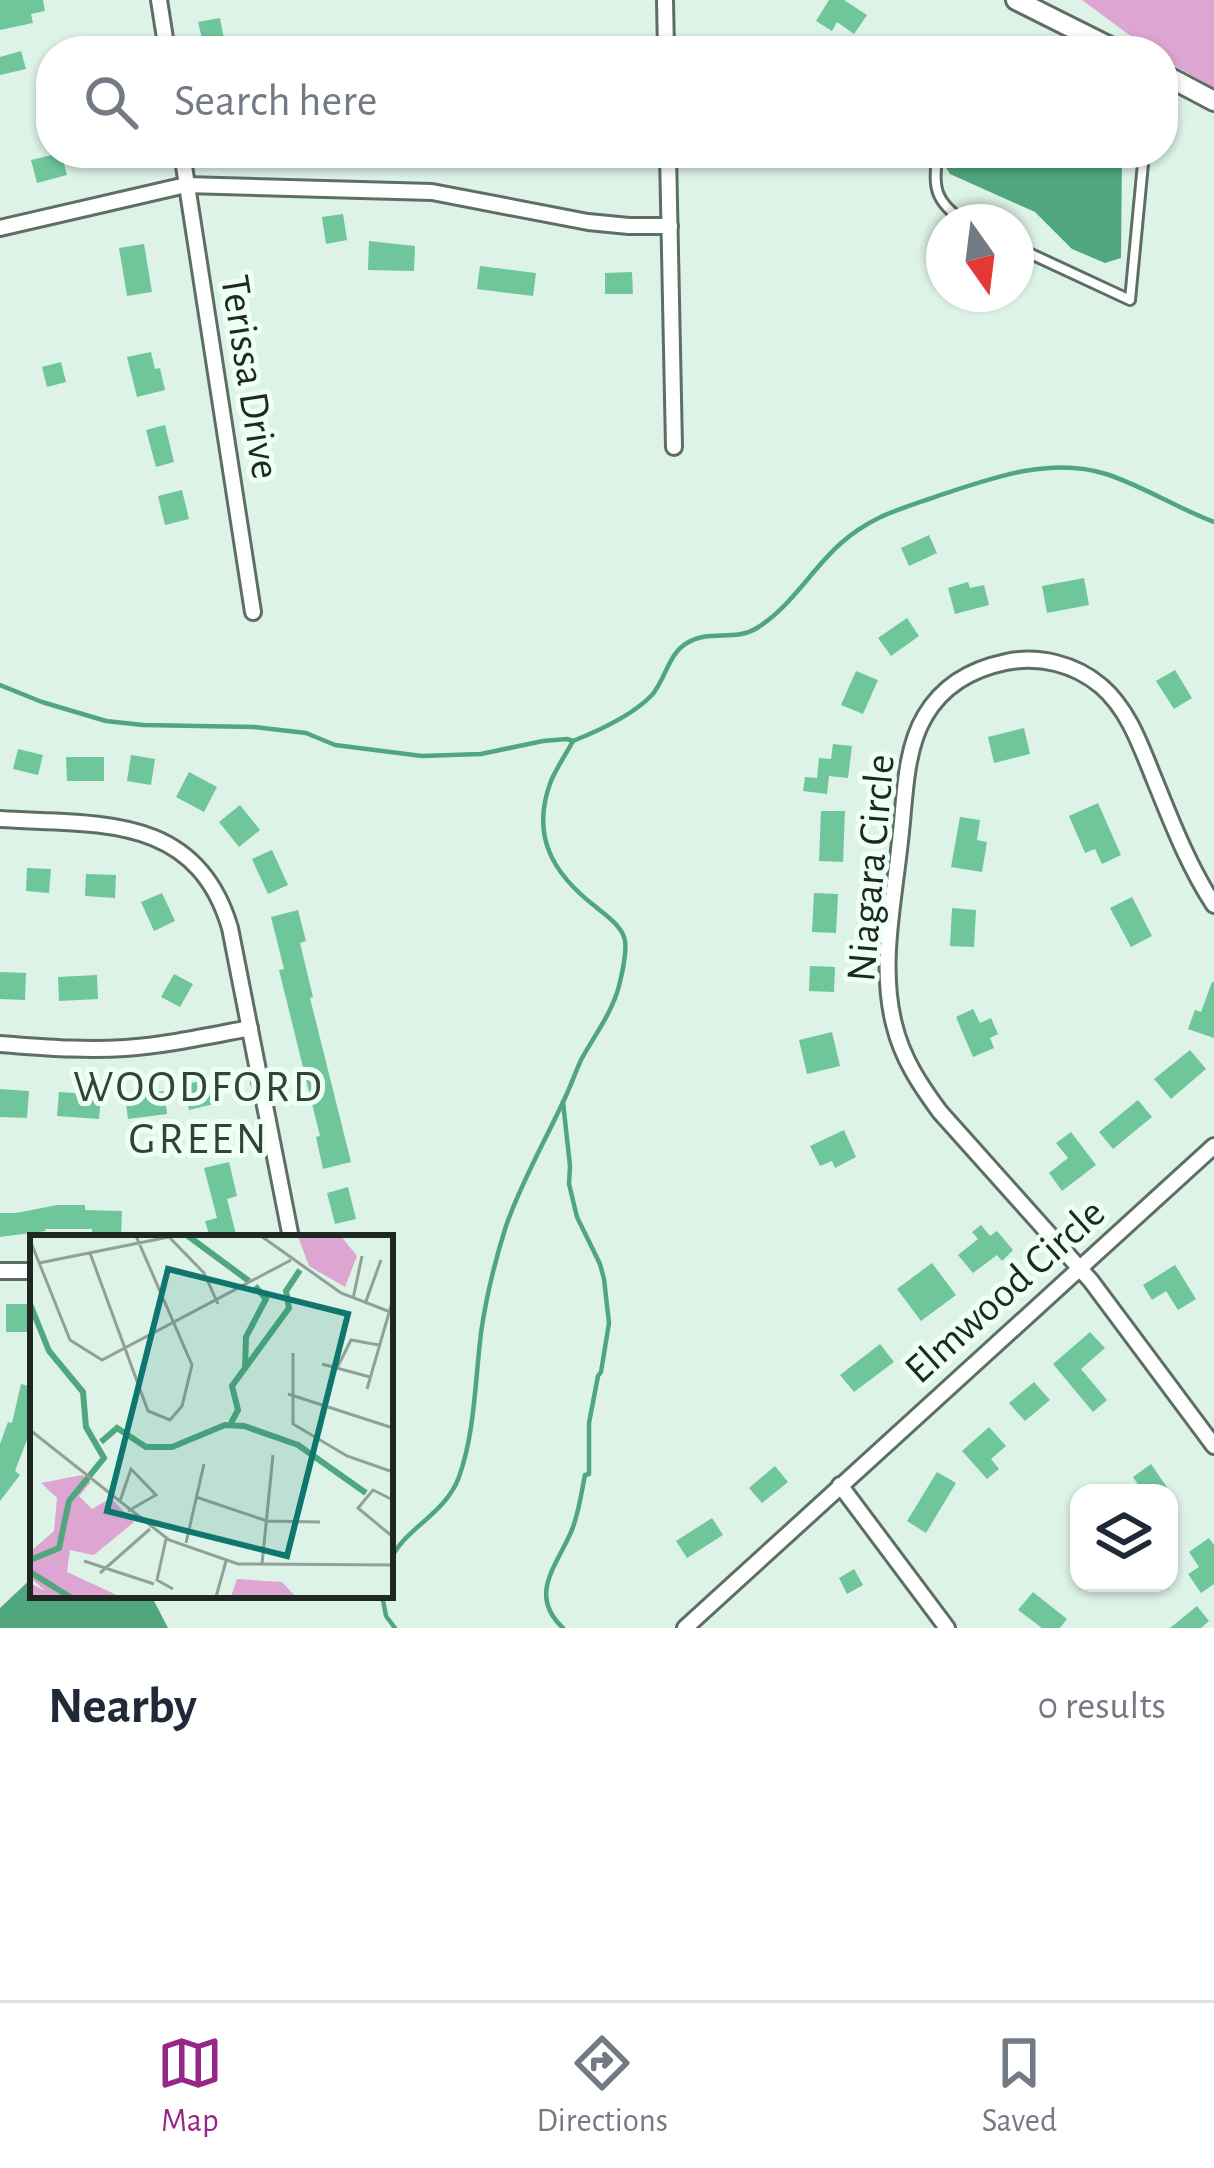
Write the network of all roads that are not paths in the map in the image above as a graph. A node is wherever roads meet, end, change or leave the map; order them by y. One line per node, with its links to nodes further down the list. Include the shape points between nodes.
1 (159, 0): 4 (street)
2 (665, 0): 5 (street)
3 (1016, 0): 6 (street)
4 (165, 36)
5 (666, 36)
6 (1069, 36)
7 (1178, 82): 8 (street)
8 (1214, 101)
9 (184, 168): 13 (street, Terissa Drive)
10 (668, 168): 15 (street)
11 (935, 168): 14 (lane)
12 (1143, 168): 17 (lane, via 1130,300)
13 (186, 185): 15 (street, via 432,192 588,222); 16 (street); 19 (street, Terissa Drive)
14 (945, 204)
15 (670, 226): 18 (street)
16 (0, 228)
17 (1034, 255)
18 (674, 447)
19 (253, 612)
20 (0, 819): 22 (street, via 118,826 193,861 224,909)
21 (1214, 905): 26 (street, Niagara Circle, via 1130,721 1100,685 1049,661 1012,660 963,676 925,715 906,784 889,941 895,1029 940,1112)
22 (250, 1028): 23 (street, via 124,1048); 25 (street)
23 (0, 1044)
24 (1214, 1146): 26 (street, Elmwood Circle)
25 (290, 1235)
26 (1080, 1268): 27 (street, Niagara Circle); 28 (street, Elmwood Circle)
27 (1214, 1446)
28 (840, 1485): 29 (street, Elmwood Circle); 30 (street)
29 (685, 1628)
30 (947, 1628)

